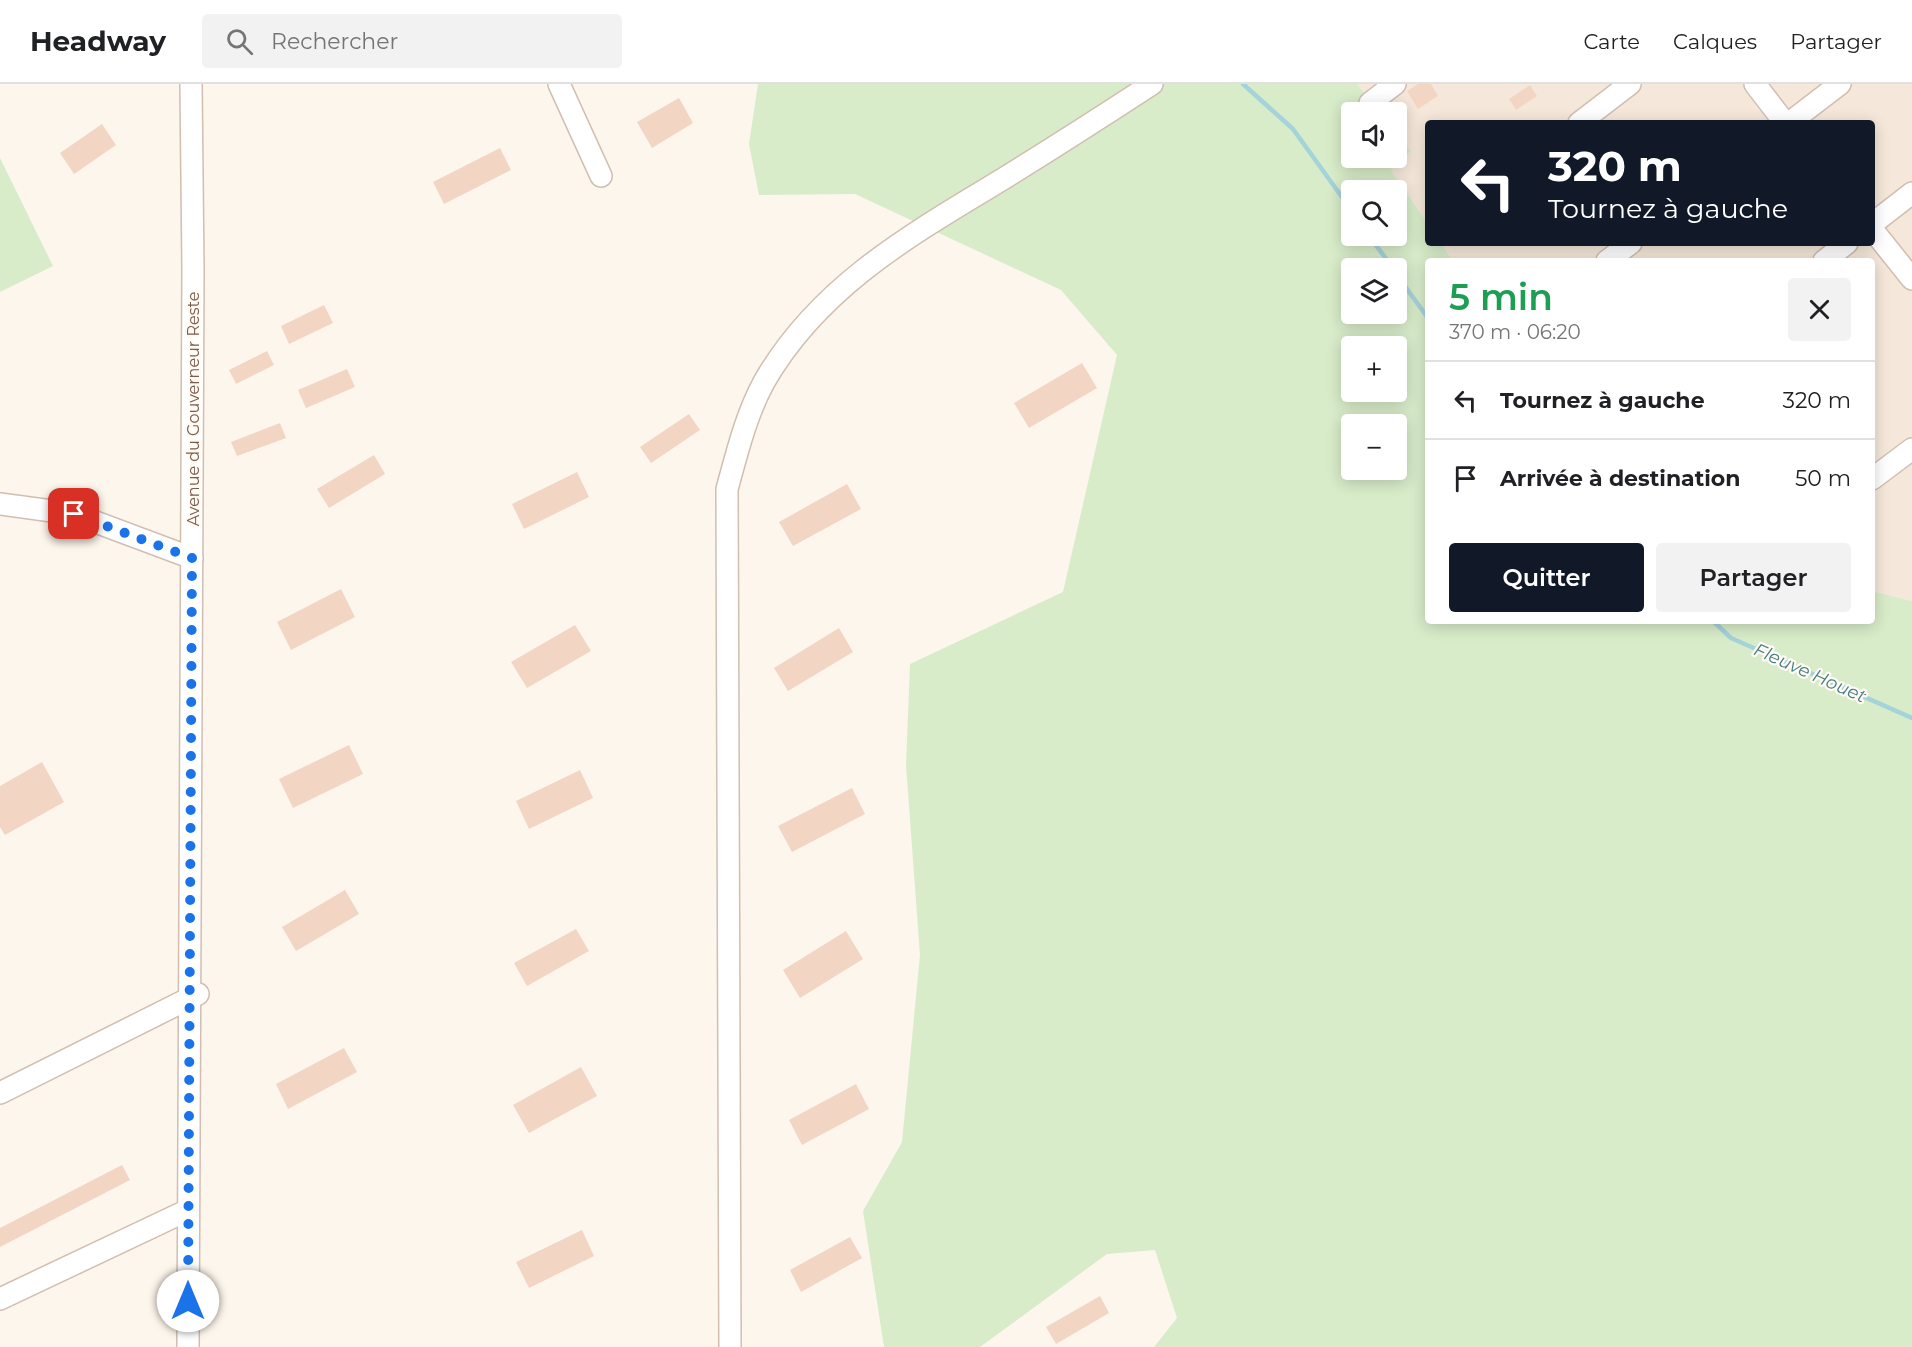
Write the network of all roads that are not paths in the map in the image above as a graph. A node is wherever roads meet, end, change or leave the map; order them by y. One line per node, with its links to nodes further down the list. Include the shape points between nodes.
1 (191, 84): 24 (street, Avenue du Gouverneur Reste)
2 (559, 84): 12 (street)
3 (1152, 84): 30 (street, via 889,249 838,290 764,382 742,433 727,489)
4 (1395, 84): 8 (street)
5 (1630, 84): 9 (street)
6 (1755, 84): 10 (street)
7 (1840, 84): 11 (street)
8 (1371, 102)
9 (1583, 120)
10 (1785, 120)
11 (1791, 120)
12 (601, 176)
13 (1912, 193): 14 (street)
14 (1875, 222)
15 (1875, 233): 20 (street)
16 (1627, 246): 18 (street)
17 (1843, 246): 19 (street)
18 (1611, 258)
19 (1828, 258)
20 (1912, 279)
21 (1912, 449): 22 (street)
22 (1875, 477)
23 (0, 504): 24 (street, via 74,514)
24 (192, 558): 27 (street, Avenue du Gouverneur Reste)
25 (198, 994): 26 (street)
26 (0, 1093)
27 (188, 1210): 28 (street); 29 (street, Avenue du Gouverneur Reste)
28 (0, 1299)
29 (188, 1347)
30 (730, 1347)

